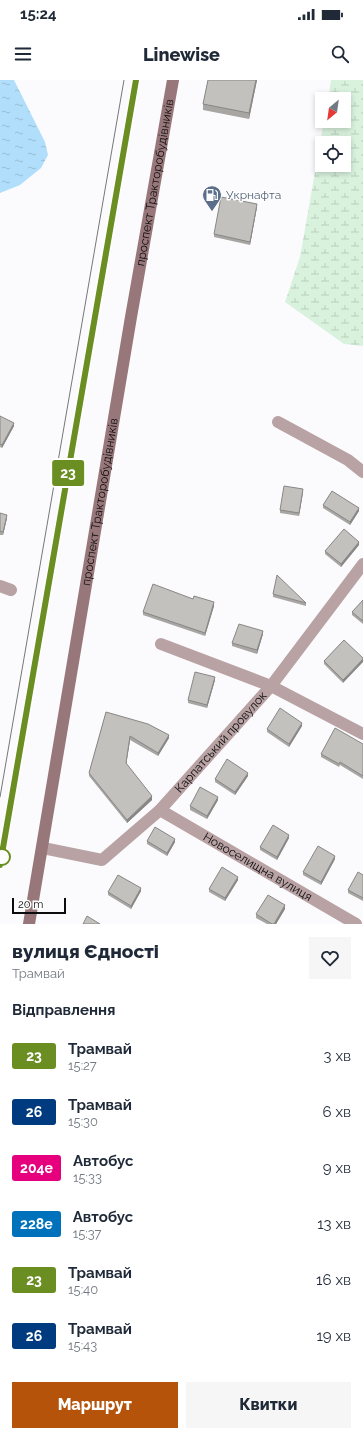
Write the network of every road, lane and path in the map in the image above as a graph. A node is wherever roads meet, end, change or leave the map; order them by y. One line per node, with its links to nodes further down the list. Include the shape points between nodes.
1 (173, 80): 9 (main road, проспект Тракторобудівників)
2 (278, 422): 3 (street, via 348,460)
3 (363, 472)
4 (363, 564): 6 (street, Карпатський провулок)
5 (161, 644): 6 (street)
6 (271, 686): 7 (street); 8 (street, Карпатський провулок)
7 (363, 734)
8 (160, 810): 9 (street, Карпатський провулок, via 102,860); 11 (street, Новоселищна вулиця)
9 (43, 848): 10 (main road, проспект Тракторобудівників)
10 (29, 924)
11 (356, 924)

